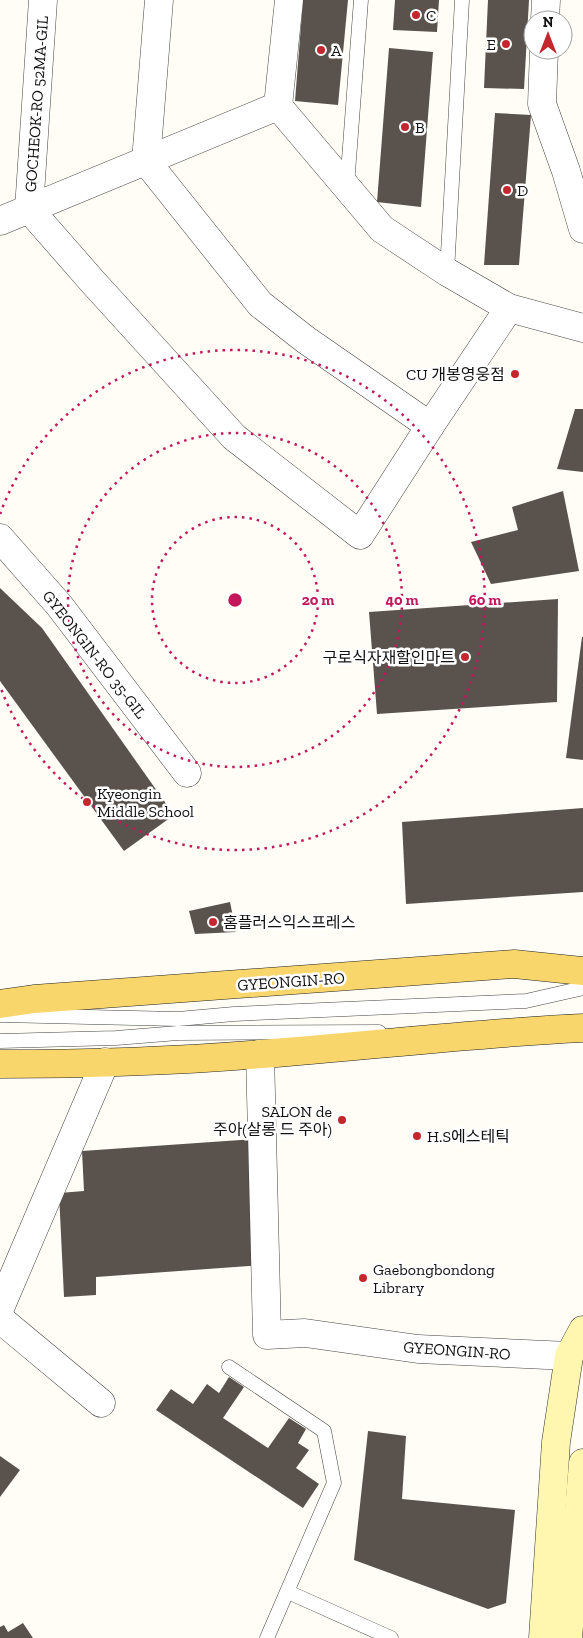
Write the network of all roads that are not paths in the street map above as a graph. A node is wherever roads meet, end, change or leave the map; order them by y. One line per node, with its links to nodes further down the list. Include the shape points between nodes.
1 (43, 0): 10 (street, GOCHEOK-RO 52MA-GIL)
2 (159, 0): 8 (street)
3 (289, 0): 7 (street)
4 (361, 0): 9 (lane)
5 (462, 0): 13 (lane)
6 (544, 60): 12 (street, via 542,104)
7 (278, 106): 8 (street); 9 (street)
8 (146, 161): 10 (street); 16 (street, via 260,304)
9 (346, 187): 13 (street, via 382,229)
10 (30, 209): 11 (street); 16 (street, via 234,437 360,535)
11 (0, 221)
12 (583, 229)
13 (447, 272): 14 (street)
14 (509, 308): 15 (street); 16 (street)
15 (583, 328)
16 (430, 426)
17 (0, 538): 18 (street, GYEONGIN-RO 35-GIL, via 59,604)
18 (186, 773)
19 (583, 971): 21 (main road, GYEONGIN-RO, via 514,964)
20 (583, 988): 22 (lane, via 526,1001 178,1019)
21 (0, 1004)
22 (0, 1015)
23 (583, 1028): 24 (main road)
24 (516, 1031): 25 (lane, via 178,1032 116,1038); 26 (main road)
25 (0, 1041)
26 (260, 1054): 27 (main road); 32 (street, GYEONGIN-RO, via 266,1335 304,1333 418,1349)
27 (105, 1062): 28 (main road); 29 (street)
28 (0, 1064)
29 (0, 1308)
30 (0, 1319): 34 (street)
31 (583, 1330): 32 (main road)
32 (569, 1356): 39 (main road, via 556,1442)
33 (229, 1367): 36 (lane, via 324,1431 334,1483)
34 (101, 1403)
35 (583, 1463): 40 (main road)
36 (288, 1592): 37 (lane); 38 (lane)
37 (267, 1638)
38 (391, 1638)
39 (542, 1638)
40 (568, 1638)

